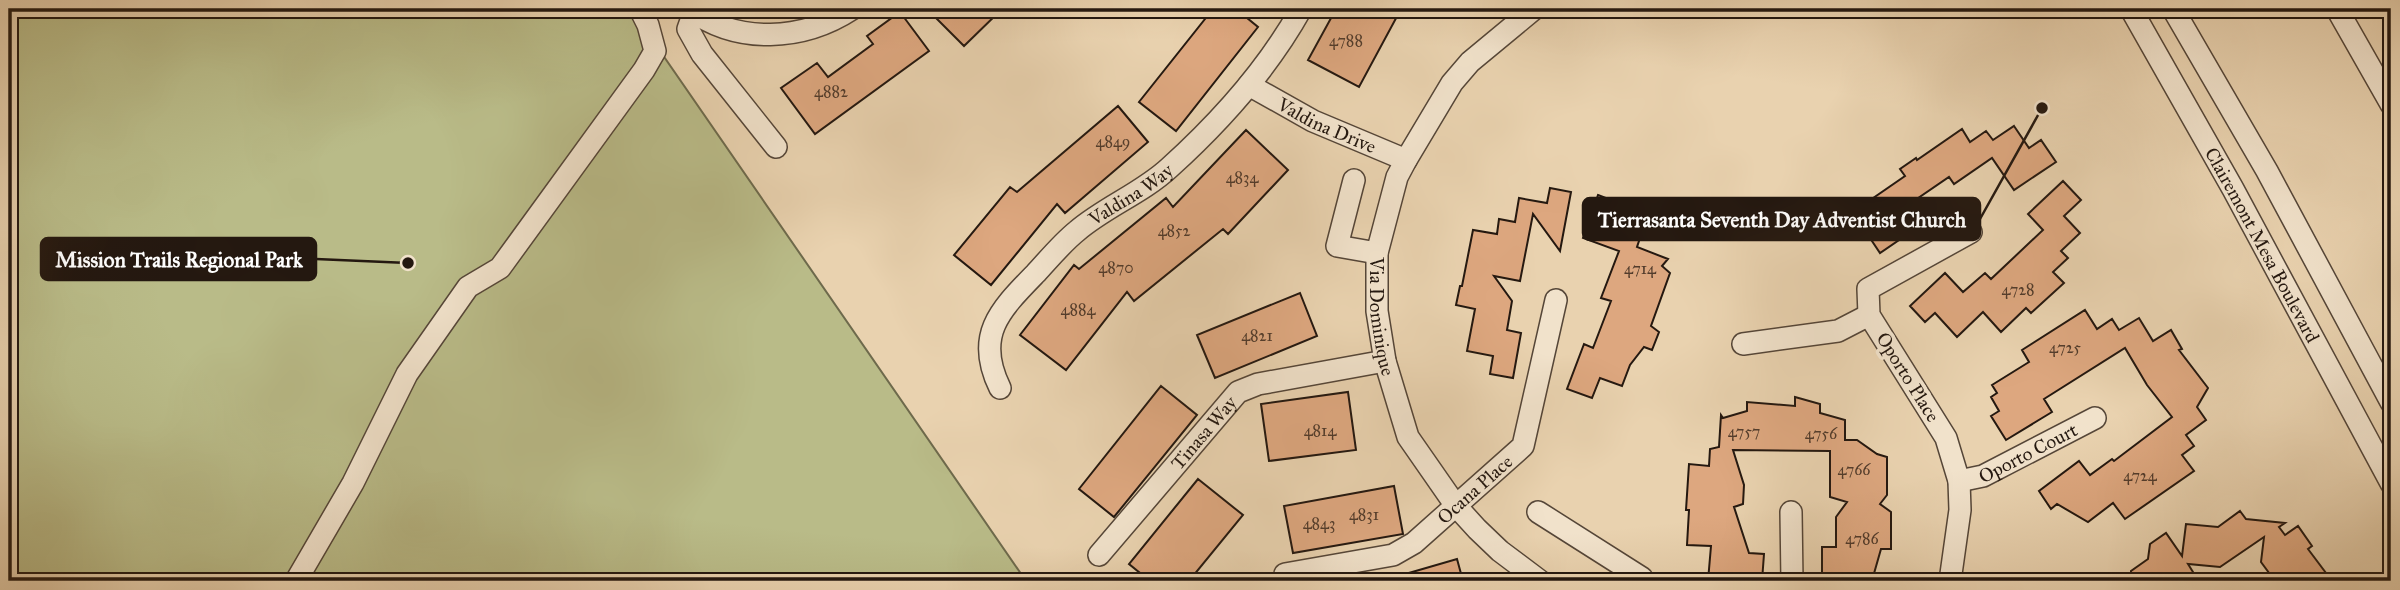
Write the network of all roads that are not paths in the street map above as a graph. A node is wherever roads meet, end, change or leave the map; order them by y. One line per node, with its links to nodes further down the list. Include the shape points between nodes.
1 (640, 9): 30 (street, via 654,51 644,70 499,268 468,287 407,374 353,483)
2 (852, 9): 8 (street, via 817,27 764,35 727,28)
3 (1301, 9): 9 (street, Valdina Way)
4 (1534, 9): 12 (street, Via Dominique, via 1452,83)
5 (2131, 9): 24 (street, Clairemont Mesa Boulevard)
6 (2174, 9): 21 (street, Clairemont Mesa Boulevard)
7 (2337, 9): 10 (street)
8 (692, 10): 11 (street, via 688,29 702,54)
9 (1249, 85): 12 (street, Valdina Drive, via 1313,121); 20 (street, Valdina Way, via 1166,171 1077,231 1005,305 995,322 989,351)
10 (2391, 104)
11 (776, 147)
12 (1406, 160): 15 (street, Via Dominique, via 1397,177)
13 (1354, 180): 15 (street, via 1337,246)
14 (1971, 232): 17 (street, Oporto Place, via 1868,289)
15 (1377, 253): 19 (street, Via Dominique, via 1377,311)
16 (1556, 299): 25 (street, Ocana Place, via 1524,446)
17 (1869, 315): 18 (street, via 1838,331); 23 (street, Oporto Place, via 1946,438)
18 (1743, 344)
19 (1385, 361): 25 (street, Via Dominique, via 1408,437); 28 (street, Tinasa Way, via 1258,384 1238,392)
20 (1000, 388)
21 (2391, 402)
22 (2095, 418): 23 (street, Oporto Court, via 1983,476)
23 (1959, 481): 34 (street, Oporto Place, via 1960,510)
24 (2391, 483)
25 (1456, 506): 29 (street, Ocana Place, via 1393,555); 31 (street, Via Dominique, via 1500,551)
26 (1538, 512): 32 (street)
27 (1791, 512): 33 (street)
28 (1099, 555)
29 (1285, 574)
30 (296, 581)
31 (1540, 581)
32 (1642, 581)
33 (1792, 581)
34 (1950, 581)

